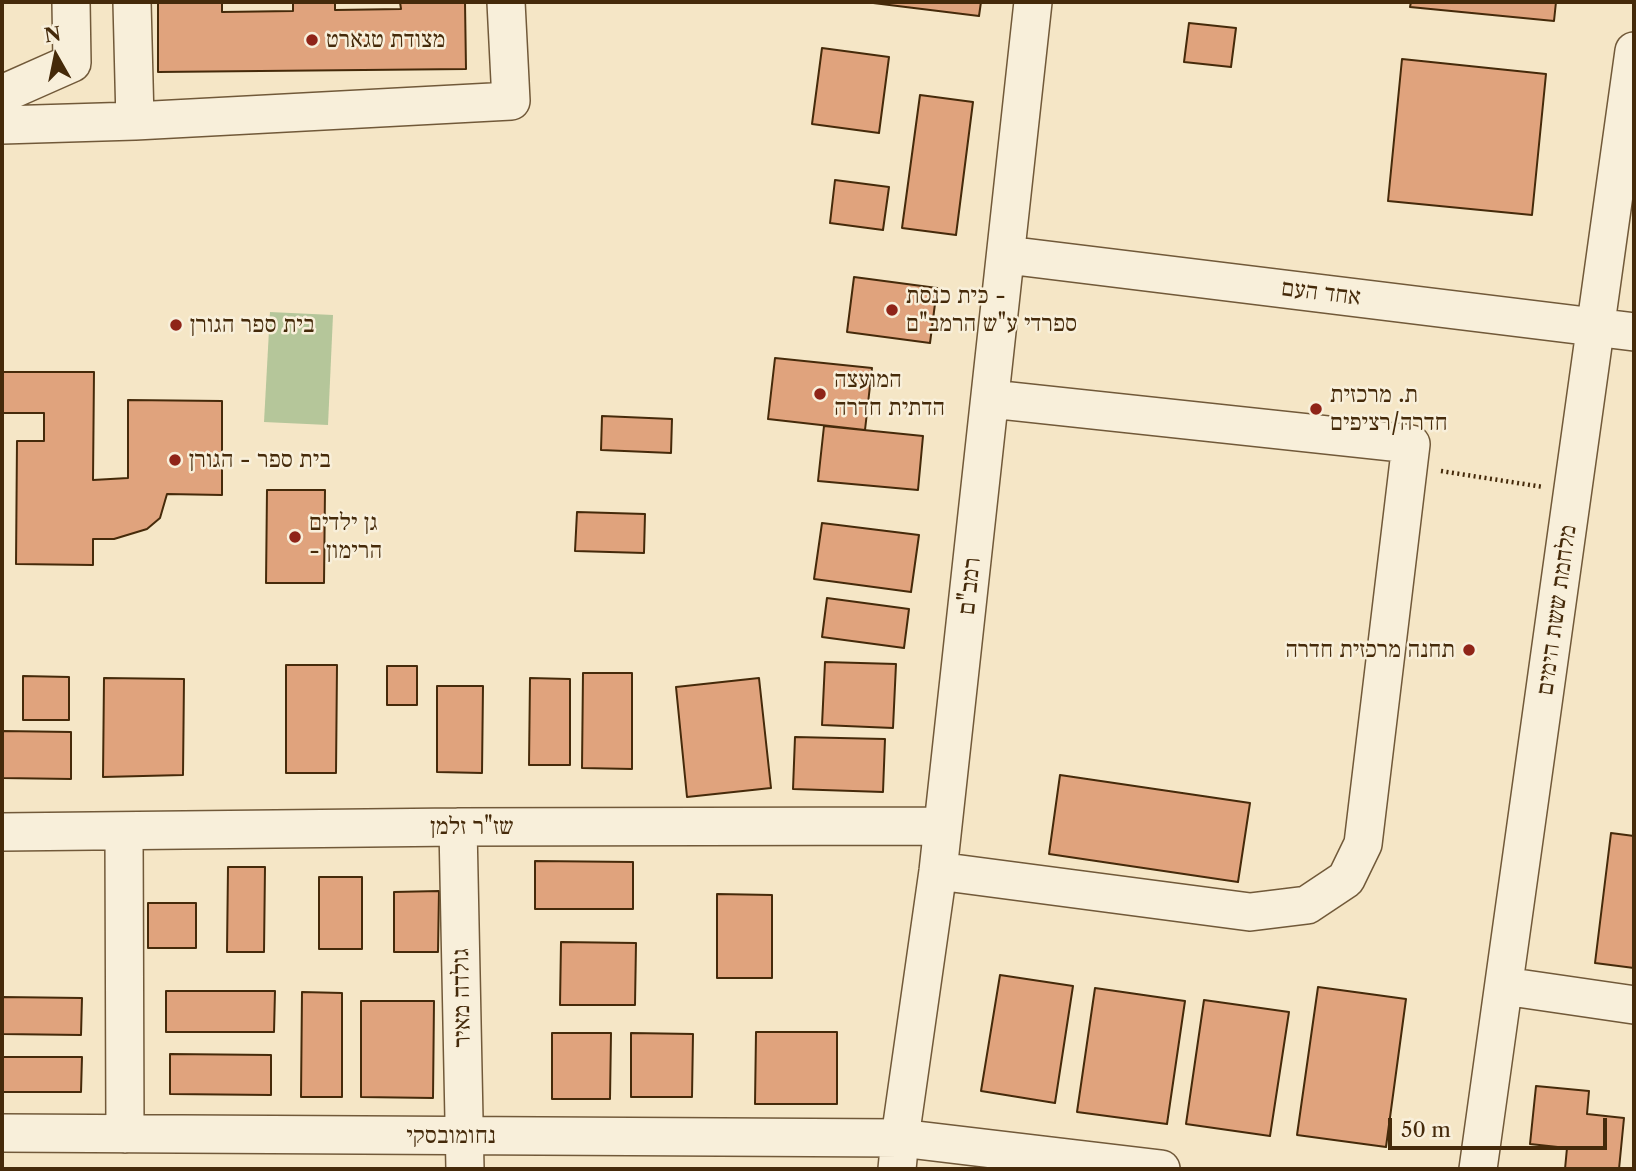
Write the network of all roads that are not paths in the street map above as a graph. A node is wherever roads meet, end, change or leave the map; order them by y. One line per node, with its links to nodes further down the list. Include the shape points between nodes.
1 (71, 2): 6 (street, via 72,62)
2 (132, 2): 7 (street)
3 (506, 2): 7 (street, via 511,102)
4 (1032, 2): 9 (street, רמב"ם)
5 (1634, 51): 10 (street, מלחמת ששת הימים)
6 (2, 94)
7 (135, 121): 8 (street)
8 (2, 125)
9 (1007, 255): 10 (street, אחד העם); 12 (street, רמב"ם)
10 (1597, 327): 11 (street, אחד העם); 18 (street, מלחמת ששת הימים)
11 (1634, 332)
12 (991, 399): 13 (street, רמב"ם); 17 (street, via 1411,444 1363,844 1346,879 1307,905 1250,912)
13 (943, 826): 14 (street, שז"ר זלמן); 17 (street, רמב"ם)
14 (458, 827): 15 (street, שז"ר זלמן); 22 (street, גולדה מאיר)
15 (124, 831): 16 (street, שז"ר זלמן); 21 (street)
16 (2, 832)
17 (938, 871): 23 (street, רמב"ם)
18 (1504, 986): 19 (street); 25 (street, מלחמת ששת הימים)
19 (1634, 1004)
20 (2, 1133): 21 (street, נחומובסקי)
21 (125, 1134): 22 (street, נחומובסקי)
22 (465, 1152): 23 (street, נחומובסקי)
23 (898, 1153): 24 (street, נחומובסקי)
24 (1161, 1169)
25 (1478, 1169)

